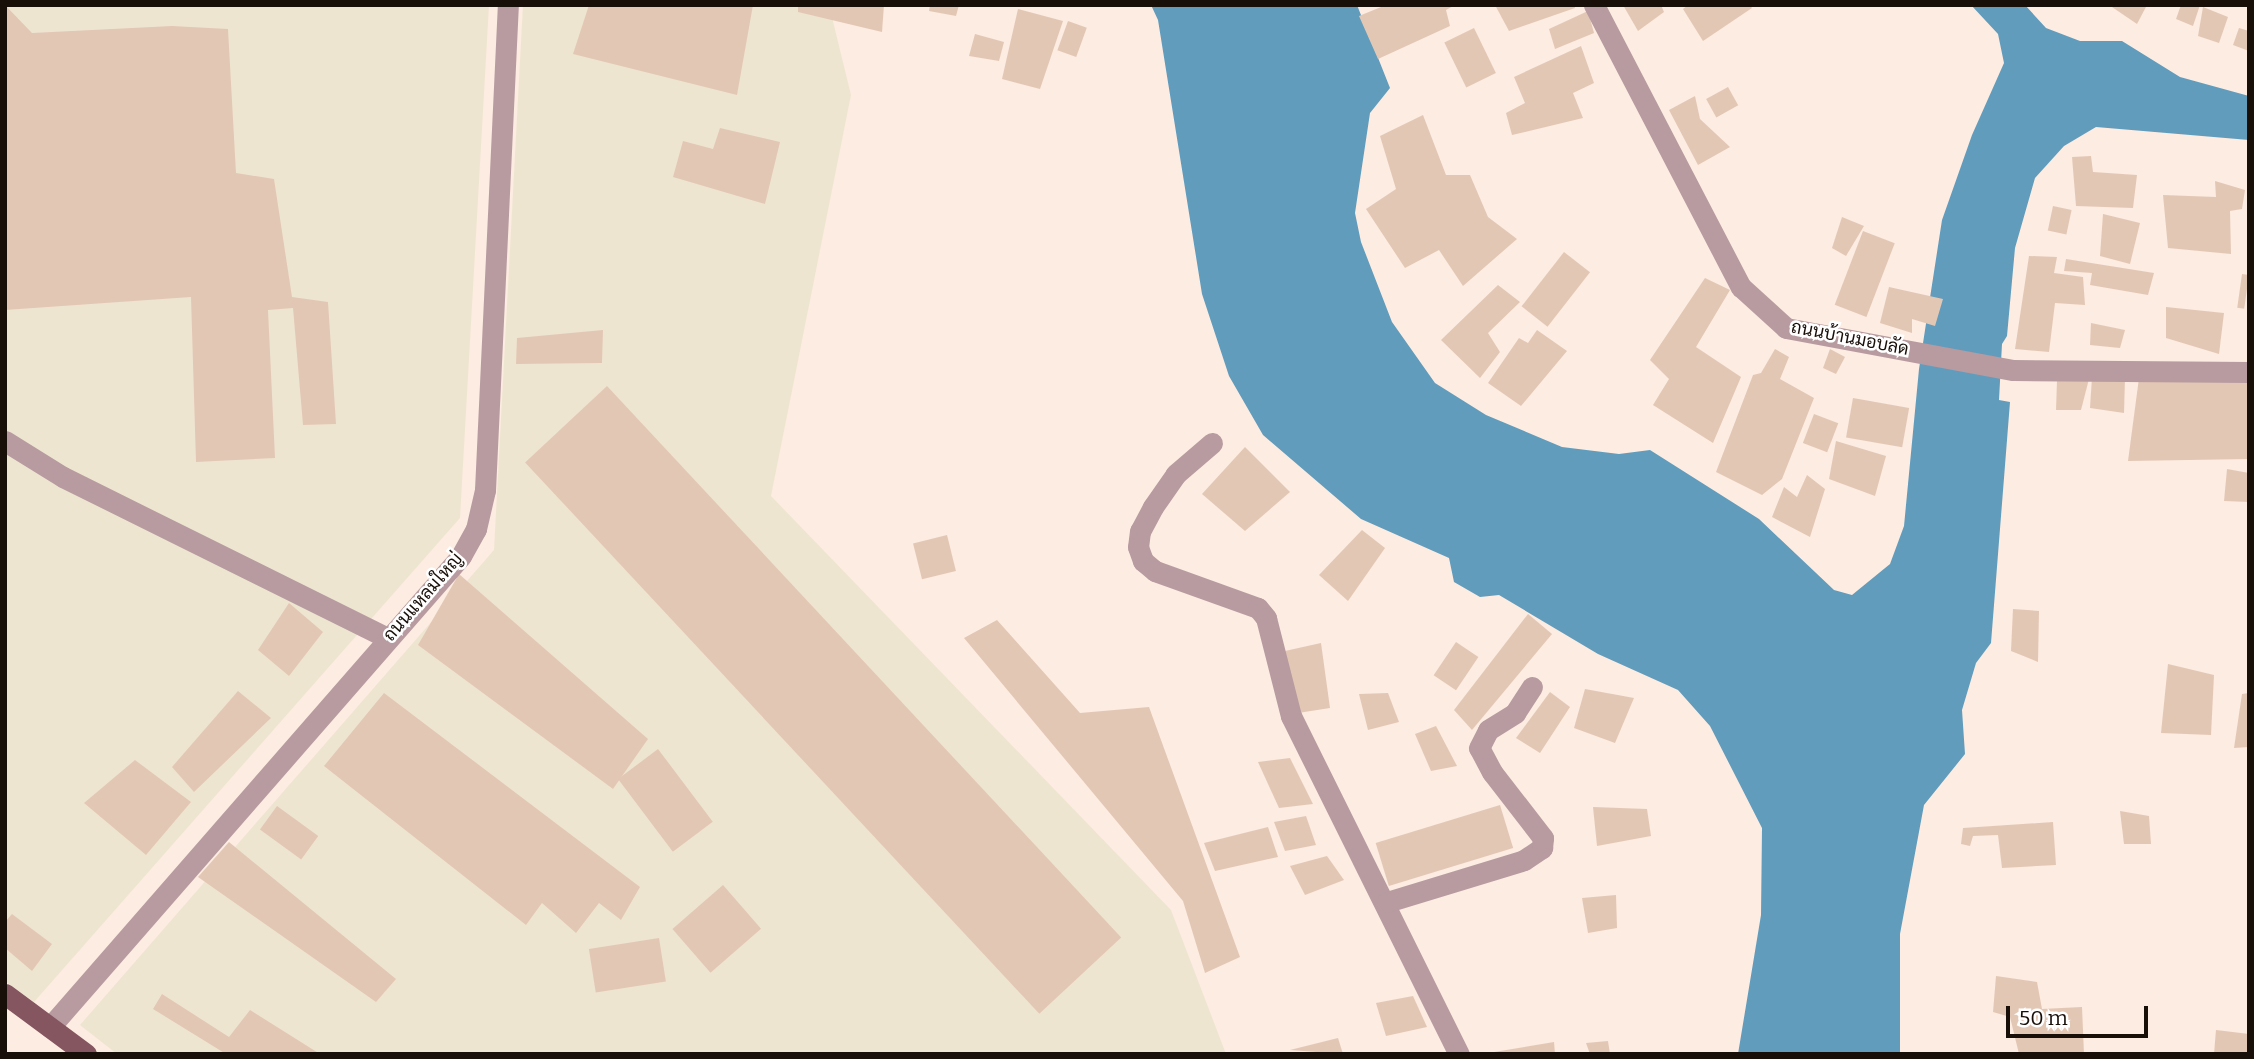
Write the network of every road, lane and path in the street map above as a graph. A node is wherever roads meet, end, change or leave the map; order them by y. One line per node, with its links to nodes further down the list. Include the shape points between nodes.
1 (508, 5): 6 (street, ถนนแหลมใหญ่, via 485,489 476,529 461,556)
2 (1594, 5): 3 (street, ถนนบ้านมอบลัด, via 1741,287 1786,328 2013,370)
3 (2249, 372)
4 (5, 441): 6 (street, via 63,477)
5 (1212, 443): 8 (street, via 1176,474 1153,507 1140,531 1138,547 1143,561 1155,571 1258,608 1266,618 1290,716)
6 (387, 638): 10 (street, ถนนแหลมใหญ่)
7 (1532, 687): 8 (street, via 1515,713 1488,730 1479,748 1543,838 1542,848 1524,860)
8 (1387, 902): 12 (street)
9 (5, 994): 10 (main road)
10 (50, 1027): 11 (main road)
11 (86, 1054)
12 (1459, 1054)

